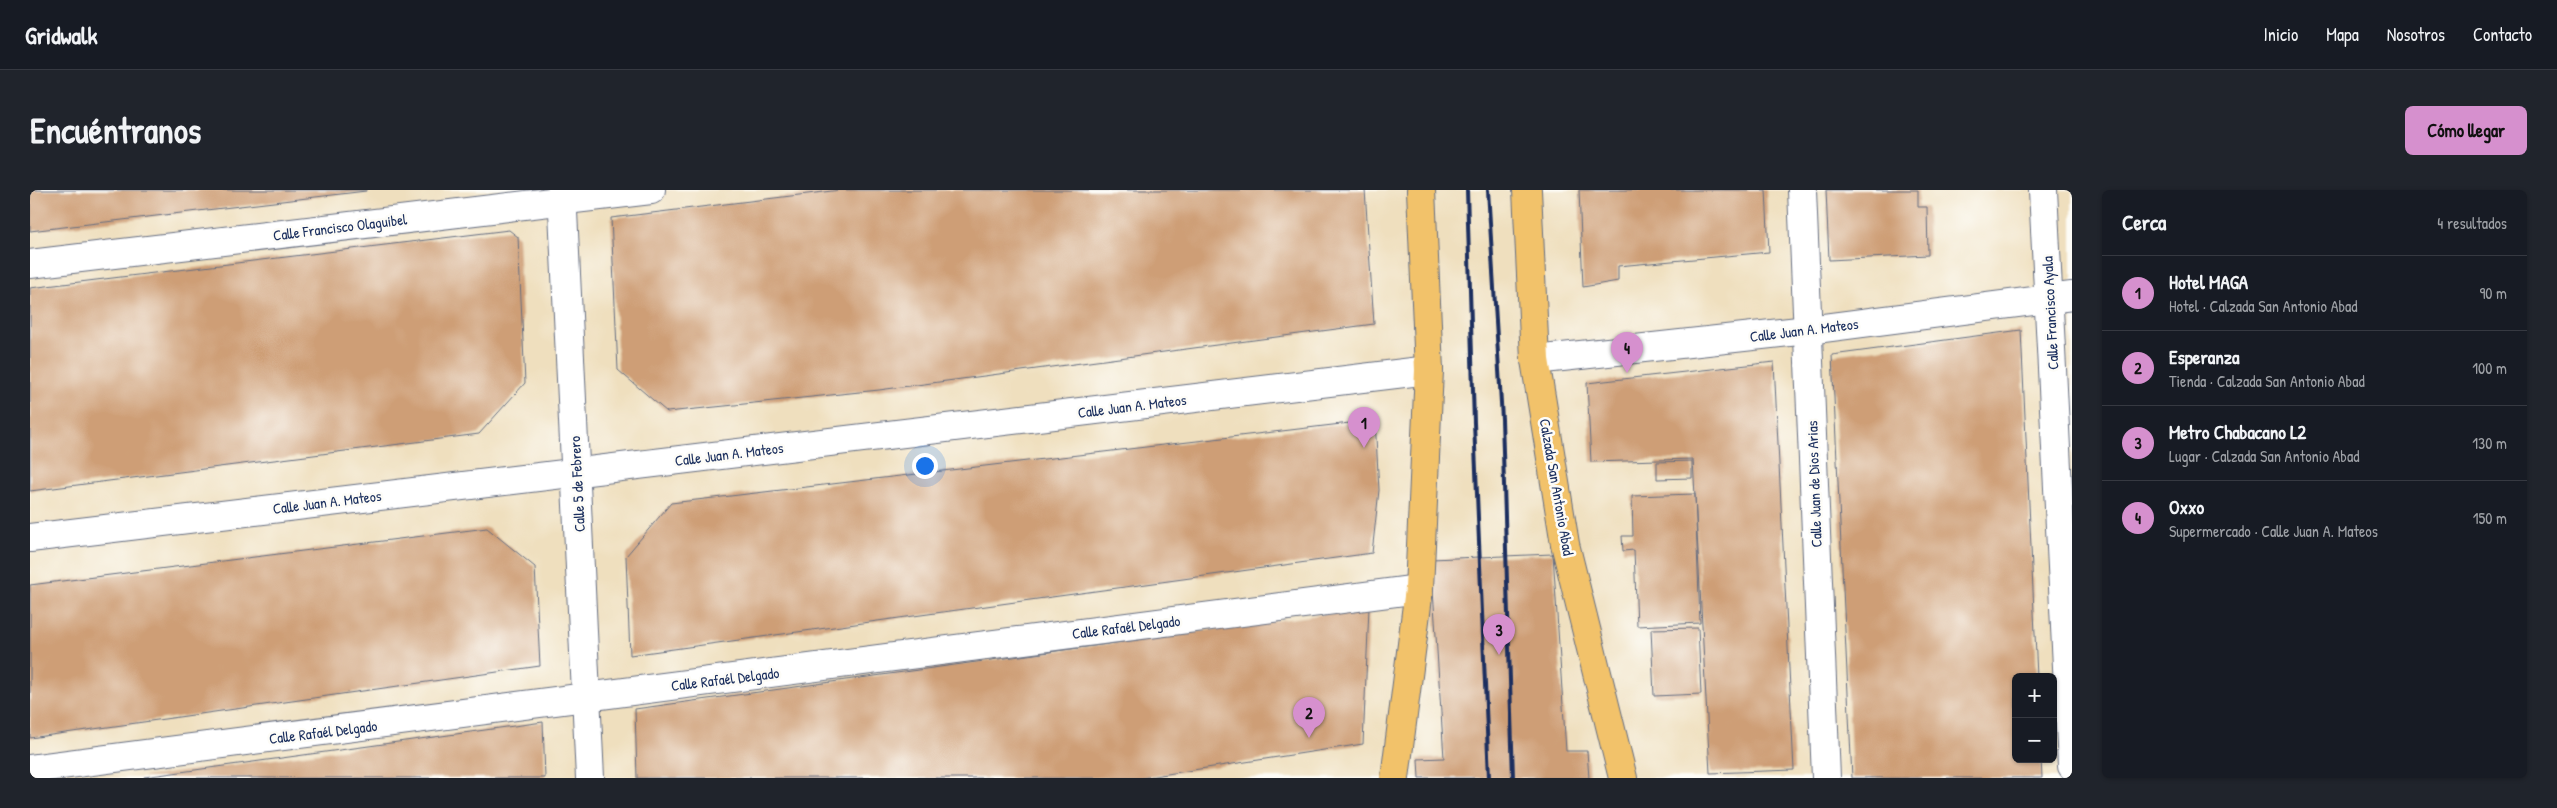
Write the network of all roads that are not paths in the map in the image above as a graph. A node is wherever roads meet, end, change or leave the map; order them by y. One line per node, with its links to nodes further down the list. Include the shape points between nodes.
1 (651, 190): 6 (street, Calle Francisco Olaguibel)
2 (1421, 190): 11 (highway)
3 (1527, 190): 10 (highway, Calzada San Antonio Abad)
4 (1802, 190): 9 (street, Calle Juan de Dios Arias)
5 (2044, 190): 8 (street, Calle Francisco Ayala)
6 (562, 195): 7 (street, Calle Francisco Olaguibel); 12 (street, Calle 5 de Febrero)
7 (30, 264)
8 (2060, 297): 9 (street, Calle Juan A. Mateos); 16 (street, Calle Francisco Ayala)
9 (1808, 330): 10 (street, Calle Juan A. Mateos); 21 (street, Calle Juan de Dios Arias)
10 (1535, 360): 20 (highway, Calzada San Antonio Abad, via 1565,544)
11 (1429, 370): 12 (street, Calle Juan A. Mateos); 14 (highway)
12 (577, 472): 13 (street, Calle Juan A. Mateos); 15 (street, Calle 5 de Febrero)
13 (30, 538)
14 (1419, 589): 15 (street, Calle Rafaél Delgado); 19 (highway)
15 (587, 697): 17 (street, Calle Rafaél Delgado); 18 (street, Calle 5 de Febrero)
16 (2072, 766)
17 (30, 770)
18 (590, 778)
19 (1395, 778)
20 (1623, 778)
21 (1826, 778)

